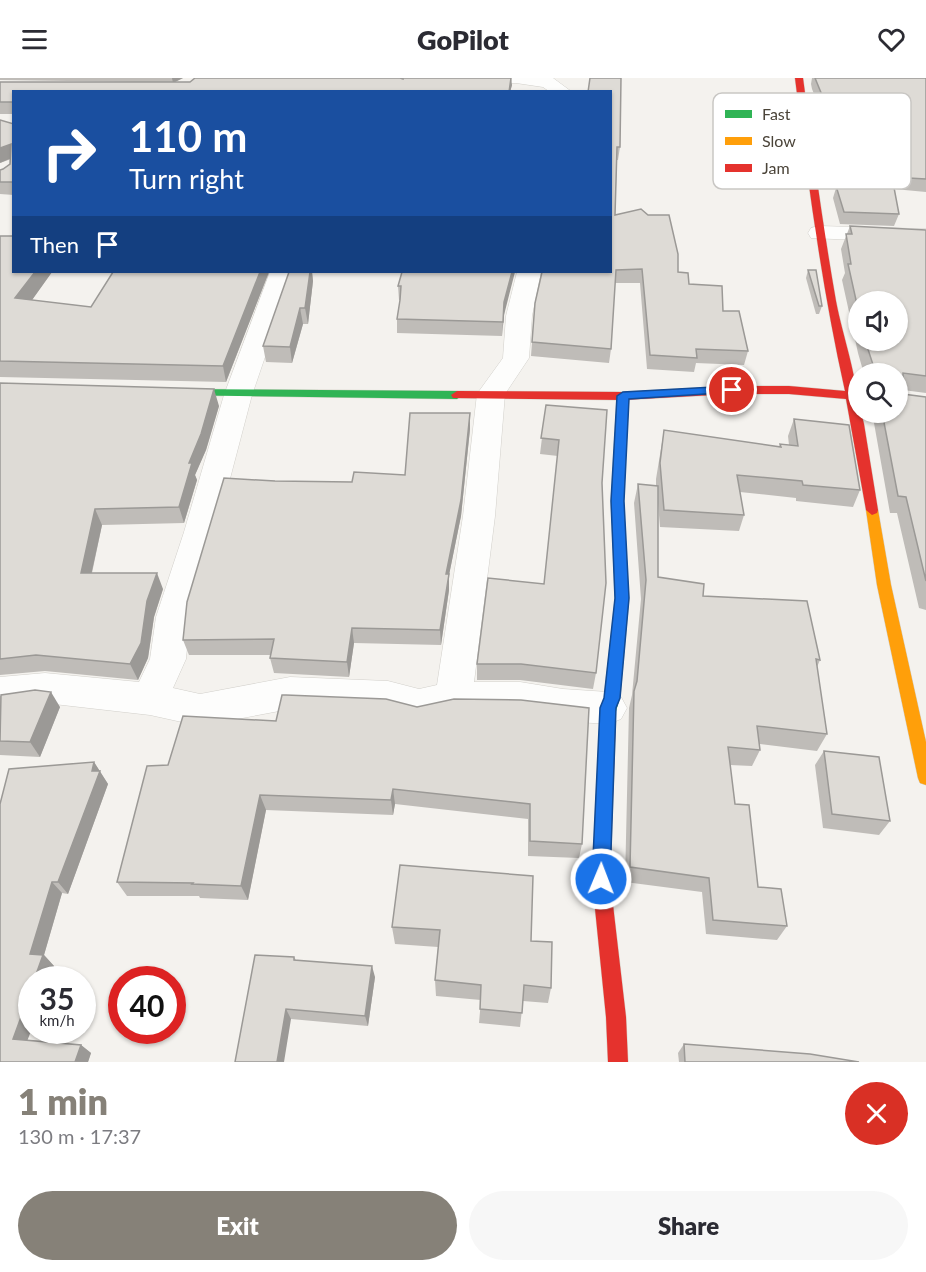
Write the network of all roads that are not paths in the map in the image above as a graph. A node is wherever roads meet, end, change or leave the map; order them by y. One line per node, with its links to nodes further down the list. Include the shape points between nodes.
1 (386, 78): 2 (street)
2 (516, 78): 4 (street, via 548,82)
3 (799, 78): 5 (street)
4 (560, 90)
5 (801, 93)
6 (813, 189): 7 (street)
7 (819, 233): 8 (street); 11 (street, via 835,324)
8 (926, 236)
9 (282, 273): 14 (street)
10 (529, 273): 13 (street, via 519,316 516,358)
11 (848, 371)
12 (161, 393): 14 (street)
13 (491, 394): 14 (street); 16 (street); 19 (street)
14 (238, 395): 20 (street, via 173,617 168,659)
15 (848, 395): 16 (street, via 732,390)
16 (623, 396): 21 (street, via 617,501 622,598)
17 (859, 423): 22 (street, via 884,585)
18 (0, 693): 20 (street, via 45,688)
19 (454, 697): 20 (street, via 419,705 388,697 291,693 200,710); 21 (street, via 520,698)
20 (150, 699)
21 (608, 708): 23 (street, via 601,879)
22 (926, 778)
23 (618, 1062)

